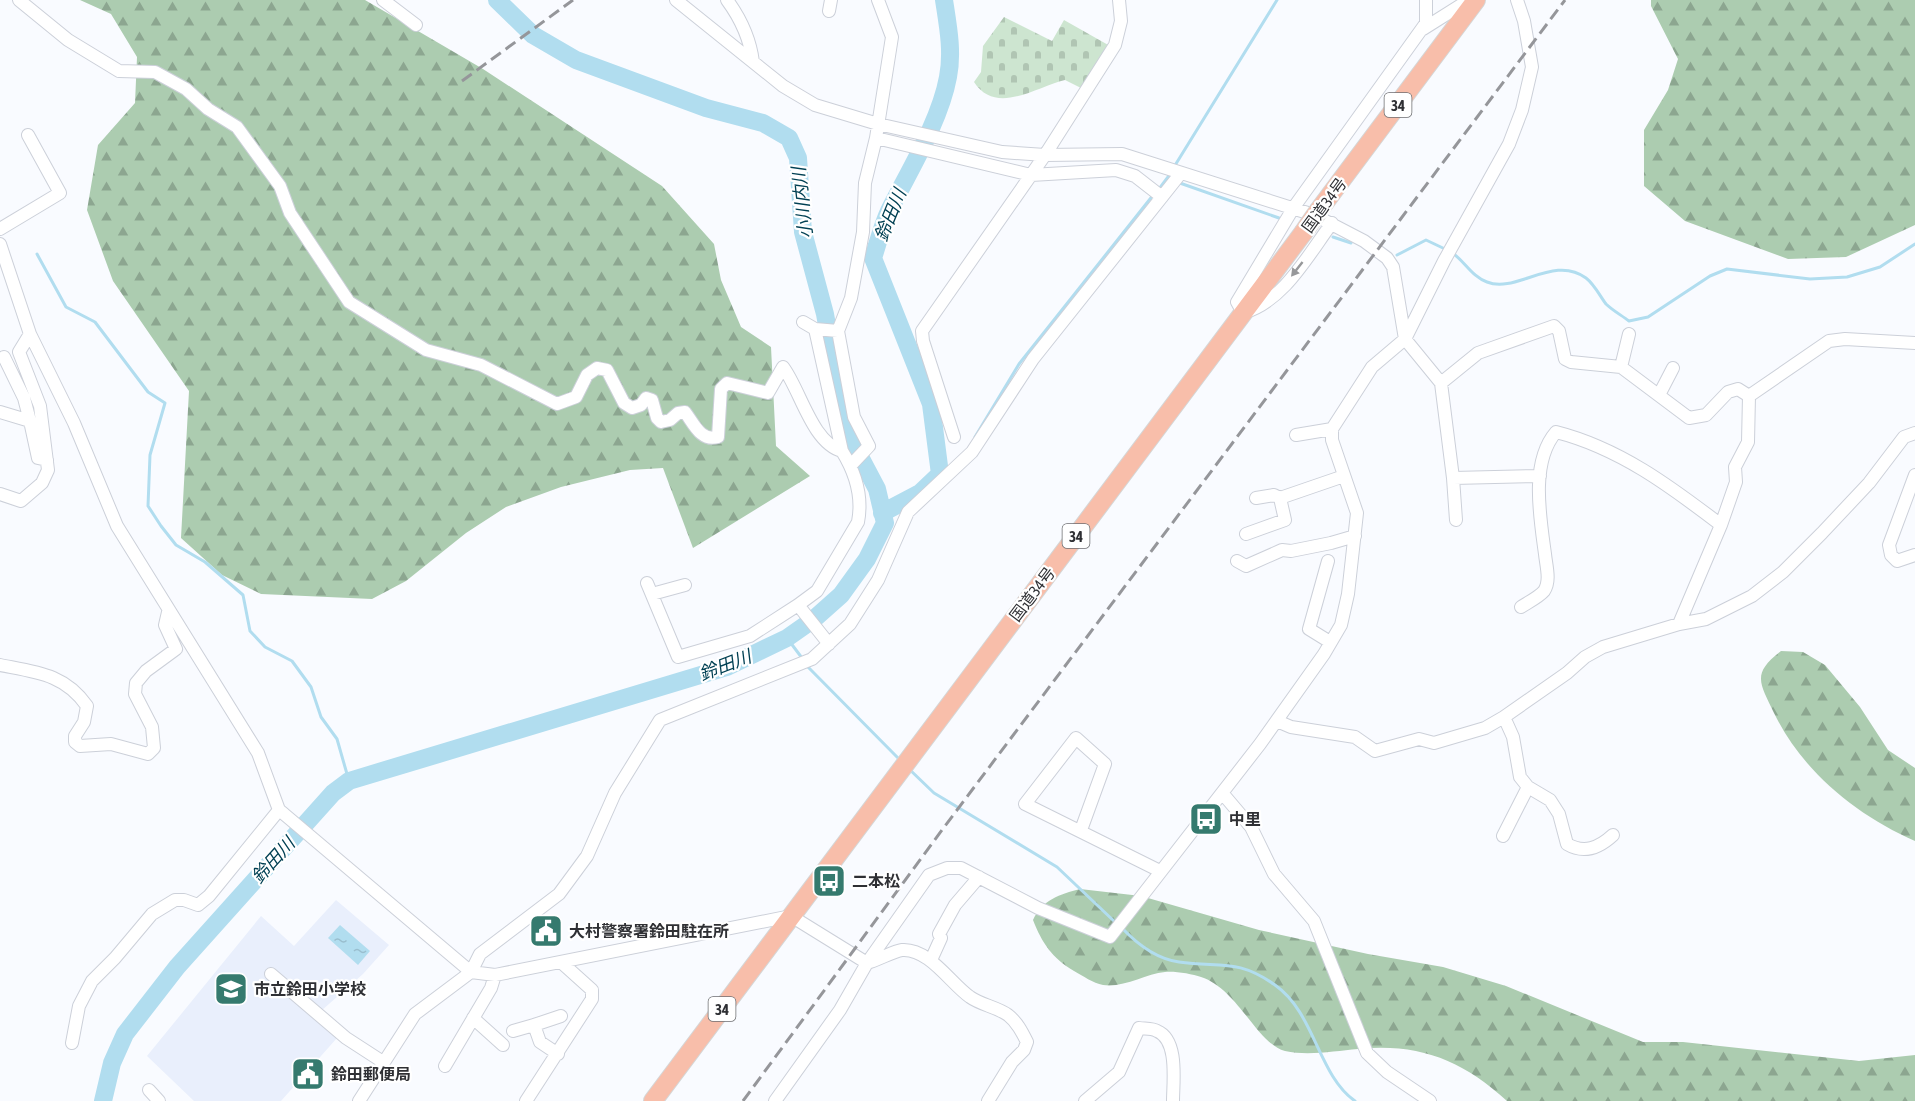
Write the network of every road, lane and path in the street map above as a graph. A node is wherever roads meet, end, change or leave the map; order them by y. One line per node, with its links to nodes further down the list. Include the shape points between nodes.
1 (19, 0): 47 (street, via 68,40 119,71 155,72 186,89 208,110 237,127 280,186 290,213 350,302 426,350 481,365 557,404 576,397 587,375 597,369 607,370 624,403 632,408 646,398 652,400 661,422 686,412 704,437 711,439 718,437 721,389 728,383 768,393 783,367 793,379 811,421 834,449)
2 (383, 0): 11 (street)
3 (676, 0): 13 (street)
4 (727, 0): 13 (street, via 739,16)
5 (878, 0): 14 (street, via 892,37)
6 (1119, 0): 18 (street, via 1121,21 1115,45)
7 (1426, 0): 12 (street, via 1426,23)
8 (1469, 0): 12 (street)
9 (1476, 0): 24 (highway, 国道34号 / 34)
10 (1517, 0): 33 (street, via 1532,67 1522,110 1509,144)
11 (416, 25)
12 (1419, 31): 23 (street)
13 (753, 62): 14 (street, via 815,105)
14 (878, 124): 16 (street); 18 (street, via 1002,152)
15 (28, 135): 25 (street, via 60,194)
16 (876, 138): 21 (street); 30 (street, via 865,183 851,298)
17 (1115, 154): 18 (street); 19 (street); 20 (street)
18 (1045, 155): 21 (street)
19 (1080, 172): 21 (street); 22 (street, via 1116,170 1136,176)
20 (1180, 174): 22 (street); 23 (street)
21 (1031, 175): 46 (street, via 922,331)
22 (1165, 193): 70 (street, via 1033,359 972,452 908,512 878,580 850,624)
23 (1294, 207): 24 (street); 27 (street, via 1237,302)
24 (1326, 217): 27 (highway, 国道34号 / 34, bridge, via 1304,233); 27 (street, one-way to 27, via 1275,297 1260,308); 33 (street, via 1387,258 1393,267)
25 (0, 229)
26 (0, 244): 31 (street)
27 (1243, 313): 82 (highway, 国道34号 / 34)
28 (803, 322): 29 (street)
29 (815, 329): 30 (street); 47 (street)
30 (837, 331): 49 (street, via 854,417 869,446)
31 (30, 334): 48 (street, via 19,352 38,399); 67 (street, via 74,423 117,526)
32 (1629, 334): 36 (street)
33 (1405, 339): 38 (street); 43 (street, via 1372,367)
34 (1915, 343): 40 (street, via 1829,341)
35 (4, 357): 42 (street, via 24,398)
36 (1621, 367): 38 (street, via 1565,359 1559,331 1554,326 1478,353); 39 (street)
37 (1673, 368): 39 (street)
38 (1441, 383): 53 (street)
39 (1659, 395): 40 (street, via 1689,418 1706,416 1728,392 1738,389)
40 (1749, 396): 58 (street, via 1748,442 1735,466 1736,482)
41 (0, 412): 42 (street)
42 (30, 421): 48 (street, via 38,458)
43 (1332, 429): 45 (street); 51 (street)
44 (1915, 432): 68 (street, via 1904,437 1869,483 1783,572 1752,596 1706,619)
45 (1296, 435)
46 (954, 437)
47 (842, 451): 49 (street)
48 (47, 460): 54 (street, via 48,470 42,483 30,495 21,501)
49 (851, 464): 65 (street, via 861,509 858,522 817,591)
50 (1915, 474): 61 (street, via 1889,545 1897,561)
51 (1344, 476): 56 (street); 60 (street, via 1357,513)
52 (1540, 476): 53 (street); 58 (street, via 1546,443 1556,432 1579,437 1639,466); 66 (street, via 1547,580 1544,591)
53 (1454, 478): 57 (street)
54 (0, 494)
55 (1256, 498): 56 (street)
56 (1280, 498): 59 (street, via 1285,520)
57 (1456, 520)
58 (1720, 525): 68 (street)
59 (1246, 534)
60 (1355, 536): 62 (street, via 1282,550 1246,566); 69 (street, via 1341,625)
61 (1915, 555)
62 (1237, 561)
63 (1328, 561): 69 (street, via 1309,629)
64 (685, 585): 65 (street, via 650,588 678,657 750,636)
65 (799, 607): 70 (street)
66 (1521, 607)
67 (168, 612): 71 (street, via 165,625 176,649 136,683 135,694 152,727 154,748 148,754 111,744 80,746 75,736 84,722 87,706 78,693 49,675); 76 (street, via 258,753)
68 (1679, 624): 72 (street, via 1603,647)
69 (1330, 642): 73 (street)
70 (827, 643): 86 (street, via 811,660 660,720 615,794 580,866 559,894 480,954)
71 (0, 665)
72 (1504, 717): 73 (street, via 1485,728 1434,743 1419,739 1375,751 1355,737); 74 (street, via 1513,737 1520,777)
73 (1277, 721): 75 (street)
74 (1528, 787): 78 (street, via 1543,794 1559,814 1567,844 1577,850 1600,846); 79 (street)
75 (1223, 794): 80 (street); 107 (street, via 1251,827 1274,874 1314,921 1367,1053)
76 (281, 812): 86 (street); 93 (street, via 198,905 175,900 152,914 92,981 79,1006)
77 (1081, 830): 77 (street, via 1025,804 1076,738 1105,764); 80 (street)
78 (1613, 835)
79 (1503, 836)
80 (1160, 871): 81 (street, via 1110,937 1038,908)
81 (979, 877): 83 (street, via 955,905 939,934 941,938); 85 (street, via 961,868 947,867 929,875)
82 (791, 916): 84 (street); 85 (street); 102 (highway, 国道34号 / 34)
83 (931, 960): 85 (street, via 901,950); 104 (street, via 970,998 1008,1016 1027,1042)
84 (562, 963): 88 (street); 95 (street, via 592,990 592,999)
85 (867, 963): 103 (street, via 840,1010)
86 (471, 972): 88 (street); 96 (street, via 415,1014)
87 (271, 974): 96 (street, via 346,1038)
88 (495, 975): 90 (street)
89 (561, 1016): 91 (street)
90 (473, 1018): 94 (street); 97 (street)
91 (534, 1025): 92 (street); 95 (street, via 540,1042)
92 (513, 1031)
93 (72, 1043)
94 (503, 1045)
95 (558, 1054): 101 (street)
96 (383, 1062): 100 (street)
97 (445, 1066)
98 (149, 1090): 99 (street)
99 (159, 1101)
100 (359, 1101)
101 (526, 1101)
102 (653, 1101)
103 (775, 1101)
104 (988, 1101)
105 (1085, 1101): 106 (street, via 1119,1071 1139,1028 1166,1036 1172,1053)
106 (1173, 1101)
107 (1430, 1101)

